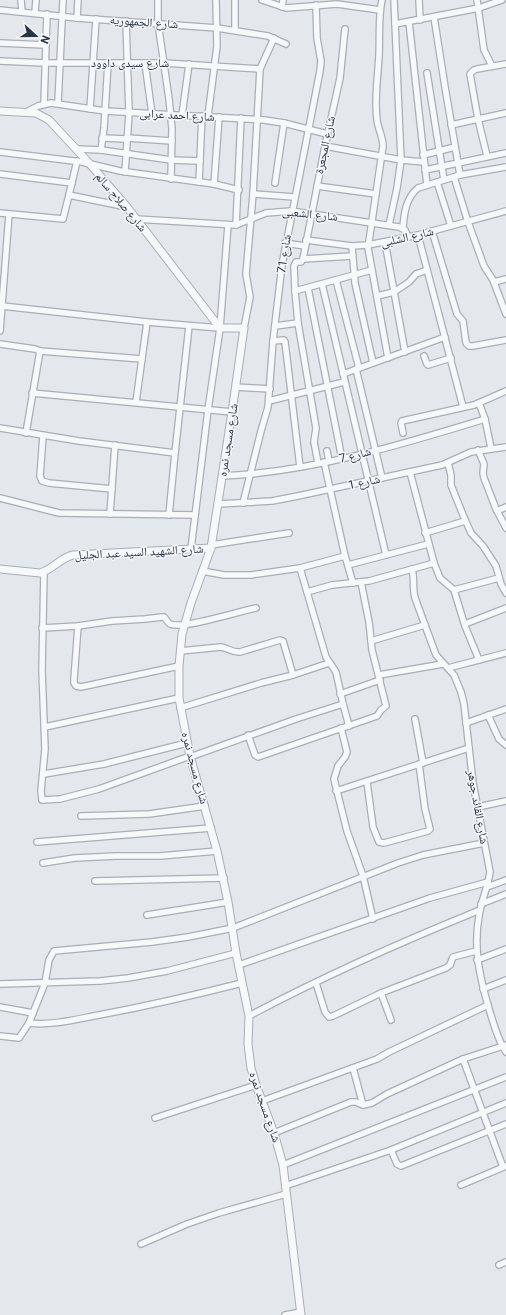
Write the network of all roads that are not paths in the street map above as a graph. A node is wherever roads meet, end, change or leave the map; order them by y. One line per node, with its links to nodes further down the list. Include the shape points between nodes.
1 (21, 0): 20 (street)
2 (36, 0): 21 (street)
3 (63, 0): 23 (street)
4 (78, 0): 25 (street)
5 (158, 0): 30 (street)
6 (216, 0): 32 (street)
7 (235, 0): 34 (street)
8 (262, 0): 16 (street)
9 (283, 0): 16 (street)
10 (382, 0): 19 (street)
11 (394, 0): 31 (street)
12 (419, 0): 27 (street)
13 (477, 0): 17 (street)
14 (502, 0): 17 (street)
15 (319, 3): 16 (street); 19 (street); 71 (street, شارع 71, via 317,38 322,61)
16 (282, 7)
17 (479, 8): 24 (street); 50 (street, via 484,50)
18 (0, 10): 20 (street, شارع الجمهوريه)
19 (380, 10): 86 (street, via 376,105 383,140)
20 (22, 12): 21 (street, شارع الجمهوريه)
21 (35, 13): 22 (street, شارع الجمهوريه)
22 (47, 14): 23 (street, شارع الجمهوريه); 38 (street)
23 (63, 16): 25 (street, شارع الجمهوريه); 46 (street)
24 (434, 17): 27 (street); 70 (street)
25 (77, 18): 26 (street, شارع الجمهوريه)
26 (96, 19): 28 (street, شارع الجمهوريه); 40 (street)
27 (420, 20): 29 (street)
28 (126, 21): 30 (street, شارع الجمهوريه); 42 (street)
29 (409, 22): 31 (street); 84 (street)
30 (158, 23): 32 (street, شارع الجمهوريه); 44 (street)
31 (395, 24): 88 (street)
32 (217, 28): 34 (street, شارع الجمهوريه); 49 (street)
33 (346, 29): 72 (street, شارع المجعرة, via 340,78)
34 (236, 30): 35 (street, شارع الجمهوريه)
35 (274, 38): 37 (street, شارع الجمهوريه); 51 (street)
36 (0, 43): 38 (street)
37 (286, 44)
38 (45, 45): 45 (street)
39 (0, 61): 45 (street, شارع سيدى داوود)
40 (94, 63): 41 (street, شارع سيدى داوود); 46 (street, شارع سيدى داوود); 55 (street)
41 (108, 63): 42 (street, شارع سيدى داوود); 58 (street)
42 (127, 63): 43 (street, شارع سيدى داوود); 59 (street)
43 (145, 63): 44 (street, شارع سيدى داوود); 60 (street)
44 (164, 63): 47 (street, شارع سيدى داوود); 61 (street)
45 (45, 64): 46 (street, شارع سيدى داوود); 54 (street)
46 (60, 64): 53 (street)
47 (189, 64): 49 (street, شارع سيدى داوود); 63 (street)
48 (506, 64): 50 (street)
49 (215, 66): 51 (street, شارع سيدى داوود); 64 (street)
50 (492, 66): 68 (street, via 474,70 470,74)
51 (260, 69): 67 (street, شارع مسجد نمره)
52 (427, 73): 80 (street)
53 (58, 103): 54 (street, شارع احمد عرابى); 55 (street, شارع احمد عرابى)
54 (44, 104): 57 (street, شارع احمد عرابى)
55 (90, 109): 58 (street, شارع احمد عرابى)
56 (0, 111): 57 (street, شارع صلاح سالم)
57 (28, 111): 78 (street, شارع صلاح سالم, via 49,120)
58 (106, 111): 59 (street, شارع احمد عرابى); 73 (street)
59 (129, 113): 60 (street, شارع احمد عرابى); 74 (street)
60 (152, 114): 61 (street, شارع احمد عرابى)
61 (171, 114): 63 (street, شارع احمد عرابى); 75 (street)
62 (506, 114): 68 (street)
63 (182, 115): 64 (street, شارع احمد عرابى)
64 (205, 116): 65 (street, شارع احمد عرابى); 90 (street)
65 (219, 116): 66 (street, شارع احمد عرابى); 107 (street)
66 (241, 118): 67 (street, شارع احمد عرابى); 110 (street)
67 (257, 119): 69 (street, شارع احمد عرابى); 111 (street, شارع مسجد نمره)
68 (478, 119): 70 (street); 85 (street)
69 (284, 123): 71 (street, شارع احمد عرابى); 104 (street)
70 (451, 125): 77 (street)
71 (308, 129): 72 (street, شارع احمد عرابى); 114 (street, شارع 71)
72 (327, 134): 76 (street, شارع المجعرة)
73 (102, 138): 74 (street); 79 (street)
74 (127, 138): 75 (street); 83 (street)
75 (172, 141): 87 (street)
76 (325, 146): 86 (street); 109 (street, شارع المجعرة)
77 (455, 147): 80 (street); 92 (street)
78 (76, 149): 79 (street); 93 (street, شارع صلاح سالم)
79 (101, 150): 83 (street)
80 (438, 151): 84 (street); 94 (street)
81 (0, 152): 89 (street)
82 (506, 153): 85 (street)
83 (126, 154): 87 (street); 97 (street)
84 (424, 155): 91 (street)
85 (487, 156): 92 (street)
86 (383, 157): 88 (street); 112 (street)
87 (171, 160): 90 (street); 101 (street)
88 (401, 160): 91 (street); 126 (street)
89 (77, 161): 93 (street); 106 (street)
90 (200, 161): 103 (street)
91 (424, 162): 96 (street)
92 (458, 162): 94 (street); 99 (street)
93 (89, 164): 97 (street); 115 (street, شارع صلاح سالم)
94 (441, 165): 96 (street); 102 (street)
95 (506, 167): 99 (street)
96 (425, 170): 108 (street)
97 (125, 172): 101 (street)
98 (0, 174): 106 (street)
99 (460, 175): 100 (street)
100 (454, 177): 102 (street); 124 (street)
101 (171, 178): 103 (street)
102 (444, 180): 105 (street)
103 (199, 182): 107 (street)
104 (275, 182)
105 (437, 182): 108 (street); 128 (street)
106 (72, 183): 113 (street)
107 (214, 184): 110 (street)
108 (427, 185): 129 (street, via 418,188 410,197 405,208)
109 (317, 186): 112 (street); 119 (street, شارع المجعرة)
110 (239, 190): 127 (street)
111 (252, 194): 114 (street); 122 (street, شارع مسجد نمره)
112 (376, 194): 123 (street)
113 (69, 195): 115 (street); 120 (street, via 63,219)
114 (294, 197): 116 (street, شارع 71)
115 (127, 207): 121 (street, شارع صلاح سالم)
116 (291, 211): 119 (street, شارع الشعبى); 122 (street, شارع الشعبى, via 266,213); 134 (street, شارع 71)
117 (506, 211): 124 (street, شارع الشلبى)
118 (0, 213): 120 (street)
119 (311, 213): 123 (street, شارع الشعبى); 135 (street, شارع المجعرة)
120 (9, 214): 151 (street)
121 (136, 219): 125 (street); 157 (street, شارع صلاح سالم)
122 (250, 219): 127 (street, شارع الشعبى); 158 (street, شارع مسجد نمره, via 246,274 250,297)
123 (371, 222): 126 (street, شارع الشعبى); 136 (street)
124 (468, 222): 128 (street, شارع الشلبى); 145 (street, via 484,266)
125 (228, 225): 127 (street); 157 (street)
126 (389, 225): 129 (street, شارع الشعبى)
127 (236, 226)
128 (450, 226): 130 (street, شارع الشلبى)
129 (403, 228): 132 (street)
130 (432, 231): 131 (street, شارع الشلبى); 161 (street, via 457,314 463,321 466,343 473,346)
131 (418, 235): 132 (street, شارع الشلبى); 141 (street)
132 (408, 237): 133 (street, شارع الشلبى)
133 (385, 242): 136 (street, شارع الشلبى); 149 (street)
134 (285, 243): 135 (street, شارع الشلبى); 156 (street, شارع 71)
135 (306, 243): 137 (street, شارع الشلبى); 139 (street, شارع المجعرة)
136 (368, 245): 137 (street, شارع الشلبى); 140 (street)
137 (352, 246): 138 (street)
138 (352, 256): 139 (street); 142 (street)
139 (303, 259): 148 (street, via 295,264)
140 (372, 270): 142 (street); 150 (street)
141 (427, 270): 149 (street, via 416,274); 160 (street)
142 (354, 275): 144 (street); 170 (street)
143 (506, 279): 145 (street)
144 (336, 280): 146 (street); 171 (street)
145 (494, 282): 152 (street)
146 (322, 284): 147 (street); 172 (street)
147 (308, 288): 148 (street); 175 (street)
148 (295, 291): 154 (street)
149 (394, 292): 150 (street); 165 (street)
150 (377, 296): 167 (street)
151 (2, 306): 153 (street); 159 (street)
152 (506, 314)
153 (146, 322): 155 (street); 169 (street)
154 (298, 324): 156 (street); 179 (street)
155 (189, 326): 157 (street); 184 (street)
156 (275, 326): 162 (street, شارع 71)
157 (220, 328): 158 (street); 186 (street)
158 (244, 328): 174 (street, شارع مسجد نمره)
159 (0, 331)
160 (445, 337): 165 (street); 168 (street)
161 (506, 340)
162 (273, 341): 176 (street, شارع 71); 180 (street, via 285,341)
163 (0, 344): 164 (street)
164 (40, 351): 169 (street); 178 (street)
165 (405, 352): 167 (street)
166 (424, 356): 168 (street, via 428,365)
167 (388, 358): 170 (street)
168 (451, 358): 185 (street)
169 (142, 359): 182 (street)
170 (373, 363): 171 (street)
171 (358, 369): 172 (street); 196 (street)
172 (343, 374): 173 (street)
173 (344, 382): 175 (street); 200 (street)
174 (236, 387): 176 (street); 187 (street, شارع مسجد نمره)
175 (327, 387): 179 (street); 201 (street)
176 (270, 389): 181 (street, شارع 71)
177 (506, 391): 183 (street)
178 (32, 392): 182 (street); 190 (street)
179 (309, 392): 180 (street); 202 (street, via 316,428 314,442)
180 (291, 396): 181 (street); 204 (street)
181 (269, 401): 206 (street, شارع 71)
182 (136, 402): 184 (street)
183 (479, 403): 185 (street); 188 (street)
184 (180, 407): 186 (street); 199 (street)
185 (463, 407): 191 (street, via 402,421)
186 (208, 410): 187 (street); 219 (street)
187 (232, 412): 207 (street, شارع مسجد نمره)
188 (485, 419): 195 (street); 196 (street, شارع 7)
189 (0, 428): 190 (street)
190 (26, 433): 192 (street)
191 (403, 433)
192 (43, 436): 193 (street); 210 (street, via 40,476 42,481)
193 (115, 446): 199 (street); 210 (street)
194 (506, 447): 195 (street, شارع 1)
195 (491, 448): 197 (street, شارع 1)
196 (376, 450): 200 (street, شارع 7); 208 (street)
197 (478, 450): 203 (street, شارع 1); 216 (street, via 484,464 484,478)
198 (327, 451): 202 (street)
199 (175, 452): 218 (street)
200 (363, 454): 201 (street, شارع 7); 209 (street)
201 (342, 459): 202 (street, شارع 7)
202 (323, 462): 204 (street, شارع 7); 211 (street)
203 (448, 463): 205 (street, شارع 1); 220 (street, via 452,485)
204 (300, 467): 206 (street, شارع 7)
205 (410, 472): 208 (street, شارع 1); 223 (street)
206 (250, 475): 207 (street, شارع 7); 213 (street, شارع 71)
207 (222, 476): 214 (street, شارع مسجد نمره)
208 (382, 478): 209 (street, شارع 1)
209 (369, 481): 211 (street, شارع 1); 227 (street)
210 (112, 489): 217 (street)
211 (330, 489): 213 (street, شارع 1); 228 (street)
212 (0, 498): 217 (street, via 52,512)
213 (243, 503): 214 (street, شارع 1)
214 (218, 504): 225 (street, شارع مسجد نمره)
215 (506, 507): 216 (street)
216 (497, 511): 221 (street)
217 (110, 514): 218 (street)
218 (169, 515): 219 (street)
219 (195, 515): 226 (street)
220 (465, 521): 223 (street); 236 (street, via 496,566)
221 (506, 528)
222 (289, 533): 225 (street)
223 (425, 533): 224 (street)
224 (428, 544): 227 (street); 229 (street)
225 (211, 546): 226 (street, شارع الشهيد السيد عبد الجليل); 234 (street, شارع مسجد نمره)
226 (191, 549): 235 (street, شارع الشهيد السيد عبد الجليل, via 72,555 63,558)
227 (386, 555): 230 (street)
228 (345, 556): 230 (street); 231 (street)
229 (434, 563): 233 (street); 239 (street, via 440,578)
230 (348, 565): 238 (street)
231 (300, 568): 234 (street, via 242,576 224,576); 240 (street)
232 (0, 569): 235 (street)
233 (412, 569): 237 (street); 246 (street, شارع القائد جوهر, via 415,580 414,595)
234 (202, 571): 245 (street, شارع مسجد نمره)
235 (44, 572): 248 (street)
236 (499, 578): 239 (street); 241 (street)
237 (361, 582): 238 (street); 249 (street)
238 (353, 583): 240 (street)
239 (454, 590): 244 (street)
240 (308, 592): 253 (street)
241 (506, 593)
242 (256, 608): 245 (street)
243 (506, 608): 244 (street)
244 (465, 624): 252 (street)
245 (185, 625): 247 (street, via 171,625 162,617 112,620); 250 (street, شارع مسجد نمره)
246 (424, 625): 249 (street); 254 (street, شارع القائد جوهر, via 436,655)
247 (78, 626): 248 (street); 255 (street, via 74,679 76,686)
248 (42, 628): 268 (street)
249 (371, 641): 258 (street)
250 (180, 651): 255 (street, شارع مسجد نمره); 257 (street, via 225,647 240,652 280,640 283,641)
251 (506, 653): 252 (street)
252 (479, 660): 256 (street)
253 (329, 663): 257 (street); 259 (street, via 336,672)
254 (443, 664): 256 (street, شارع القائد جوهر); 258 (street)
255 (179, 666): 260 (street, شارع مسجد نمره)
256 (448, 668): 266 (street, شارع القائد جوهر, via 461,692)
257 (293, 675): 262 (street)
258 (379, 678): 259 (street); 267 (street, via 386,707 377,716)
259 (340, 694): 261 (street)
260 (179, 698): 262 (street, شارع مسجد نمره); 268 (street)
261 (343, 704): 267 (street); 270 (street)
262 (180, 708): 271 (street, شارع مسجد نمره)
263 (506, 709): 264 (street)
264 (488, 716): 266 (street); 272 (street)
265 (415, 719): 275 (street)
266 (466, 723): 273 (street, شارع القائد جوهر)
267 (349, 726): 269 (street)
268 (45, 727): 276 (street)
269 (341, 728): 270 (street, via 258,756 254,753); 278 (street, via 347,752 334,774)
270 (248, 735): 274 (street)
271 (187, 743): 274 (street, شارع مسجد نمره); 276 (street, via 104,764)
272 (506, 745)
273 (469, 748): 275 (street); 281 (street, شارع القائد جوهر)
274 (190, 756): 276 (street, via 99,788 46,801 42,800 41,796); 280 (street, شارع مسجد نمره)
275 (421, 764): 277 (street); 277 (street, via 425,809 430,829 428,831 384,843 379,842)
276 (44, 774)
277 (366, 782): 278 (street)
278 (336, 791): 288 (street)
279 (506, 801): 281 (street)
280 (205, 806): 282 (street, via 149,814); 283 (street, شارع مسجد نمره)
281 (478, 807): 285 (street, شارع القائد جوهر)
282 (81, 816)
283 (211, 828): 284 (street); 286 (street, شارع مسجد نمره)
284 (37, 842)
285 (484, 843): 288 (street, via 423,856); 292 (street, شارع القائد جوهر, via 490,866)
286 (218, 850): 287 (street, via 160,856 75,858); 289 (street, شارع مسجد نمره)
287 (43, 862)
288 (363, 876): 297 (street); 298 (street)
289 (224, 878): 291 (street); 294 (street, شارع مسجد نمره)
290 (506, 880): 292 (street)
291 (95, 881)
292 (488, 884): 295 (street, شارع القائد جوهر); 297 (street, via 430,898)
293 (506, 894): 295 (street)
294 (228, 902): 296 (street); 298 (street, شارع مسجد نمره)
295 (480, 907): 300 (street, شارع القائد جوهر); 307 (street)
296 (148, 914)
297 (373, 919): 303 (street)
298 (232, 928): 301 (street, شارع مسجد نمره); 305 (street, via 152,942 56,950 52,952)
299 (506, 949): 302 (street)
300 (476, 950): 302 (street, شارع القائد جوهر); 310 (street, via 453,957 446,968)
301 (236, 953): 303 (street, شارع مسجد نمره); 305 (street, via 142,976)
302 (477, 960): 309 (street, شارع القائد جوهر)
303 (239, 965): 306 (street, شارع مسجد نمره)
304 (506, 980): 309 (street)
305 (45, 983): 308 (street); 313 (street)
306 (242, 983): 314 (street, شارع مسجد نمره); 316 (street, via 85,1018)
307 (316, 983): 310 (street, via 325,1012 329,1016); 314 (street)
308 (0, 984)
309 (483, 989): 311 (street, شارع القائد جوهر)
310 (381, 994): 315 (street)
311 (488, 1006): 318 (street, شارع القائد جوهر); 321 (street)
312 (0, 1007): 313 (street)
313 (33, 1013): 316 (street)
314 (249, 1016): 323 (street, شارع مسجد نمره, via 249,1058)
315 (391, 1020)
316 (29, 1024): 317 (street, via 19,1038)
317 (0, 1036)
318 (504, 1045): 319 (street, شارع القائد جوهر); 320 (street)
319 (506, 1052)
320 (463, 1059): 324 (street); 327 (street)
321 (353, 1068): 325 (street); 327 (street)
322 (506, 1077): 324 (street)
323 (256, 1085): 325 (street, شارع مسجد نمره); 329 (street)
324 (475, 1090): 328 (street); 334 (street)
325 (262, 1101): 332 (street, شارع مسجد نمره)
326 (506, 1103): 328 (street)
327 (364, 1105): 332 (street, via 349,1102)
328 (483, 1112): 331 (street); 333 (street)
329 (154, 1118)
330 (506, 1124): 331 (street)
331 (490, 1130): 333 (street, via 401,1166 397,1164); 335 (street)
332 (274, 1132): 334 (street, شارع مسجد نمره)
333 (391, 1150): 337 (street)
334 (283, 1166): 337 (street, شارع مسجد نمره)
335 (505, 1166): 336 (street)
336 (461, 1184)
337 (285, 1186): 338 (street, شارع مسجد نمره)
338 (286, 1194): 339 (street, via 187,1224); 342 (street, شارع مسجد نمره)
339 (141, 1244)
340 (506, 1262): 341 (street)
341 (499, 1265)
342 (301, 1313): 343 (street)
343 (285, 1315)

